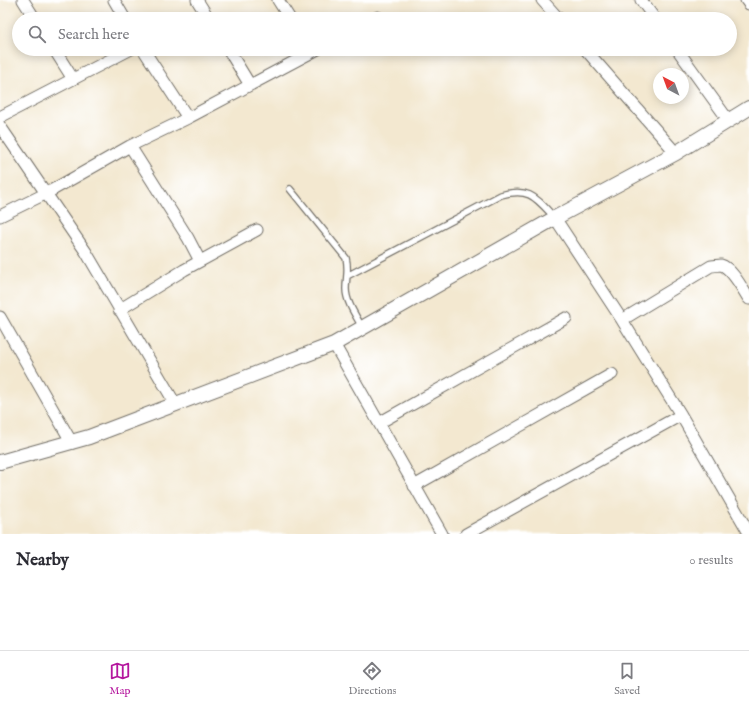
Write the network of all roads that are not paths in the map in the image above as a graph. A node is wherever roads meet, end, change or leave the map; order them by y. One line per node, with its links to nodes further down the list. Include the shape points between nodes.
1 (23, 0): 9 (street)
2 (114, 0): 10 (street)
3 (197, 0): 11 (street)
4 (278, 0): 12 (street)
5 (542, 0): 13 (street)
6 (641, 0): 14 (street)
7 (746, 0): 8 (street)
8 (749, 4)
9 (31, 12)
10 (121, 12)
11 (205, 12)
12 (286, 12)
13 (553, 12)
14 (650, 12)
15 (58, 56): 22 (street)
16 (117, 56): 22 (street)
17 (148, 56): 26 (street)
18 (232, 56): 23 (street)
19 (301, 56): 23 (street)
20 (591, 56): 30 (street)
21 (682, 56): 27 (street)
22 (73, 79): 25 (street)
23 (250, 85): 26 (street)
24 (749, 108): 27 (street)
25 (0, 117)
26 (188, 118): 29 (street)
27 (729, 121): 30 (street)
28 (0, 126): 32 (street)
29 (130, 146): 32 (street); 36 (street)
30 (676, 153): 34 (street)
31 (290, 189): 37 (lane, via 346,258)
32 (47, 193): 33 (street); 39 (street, via 86,252)
33 (0, 216)
34 (555, 218): 37 (lane, via 539,200 526,193 513,191); 42 (street); 43 (street)
35 (257, 230): 36 (street)
36 (200, 261): 39 (street)
37 (347, 276): 43 (lane, via 346,291 349,304)
38 (749, 299): 42 (street, via 726,267 711,266)
39 (119, 310): 47 (street)
40 (0, 317): 44 (street)
41 (566, 318): 49 (street)
42 (622, 320): 48 (street)
43 (362, 328): 45 (street)
44 (4, 335): 50 (street)
45 (334, 344): 47 (street); 49 (street)
46 (612, 374): 52 (street)
47 (176, 405): 50 (street)
48 (681, 415): 53 (street); 55 (street)
49 (379, 423): 52 (street)
50 (72, 443): 51 (street)
51 (0, 462)
52 (414, 486): 54 (street)
53 (749, 533)
54 (442, 534)
55 (466, 534)

